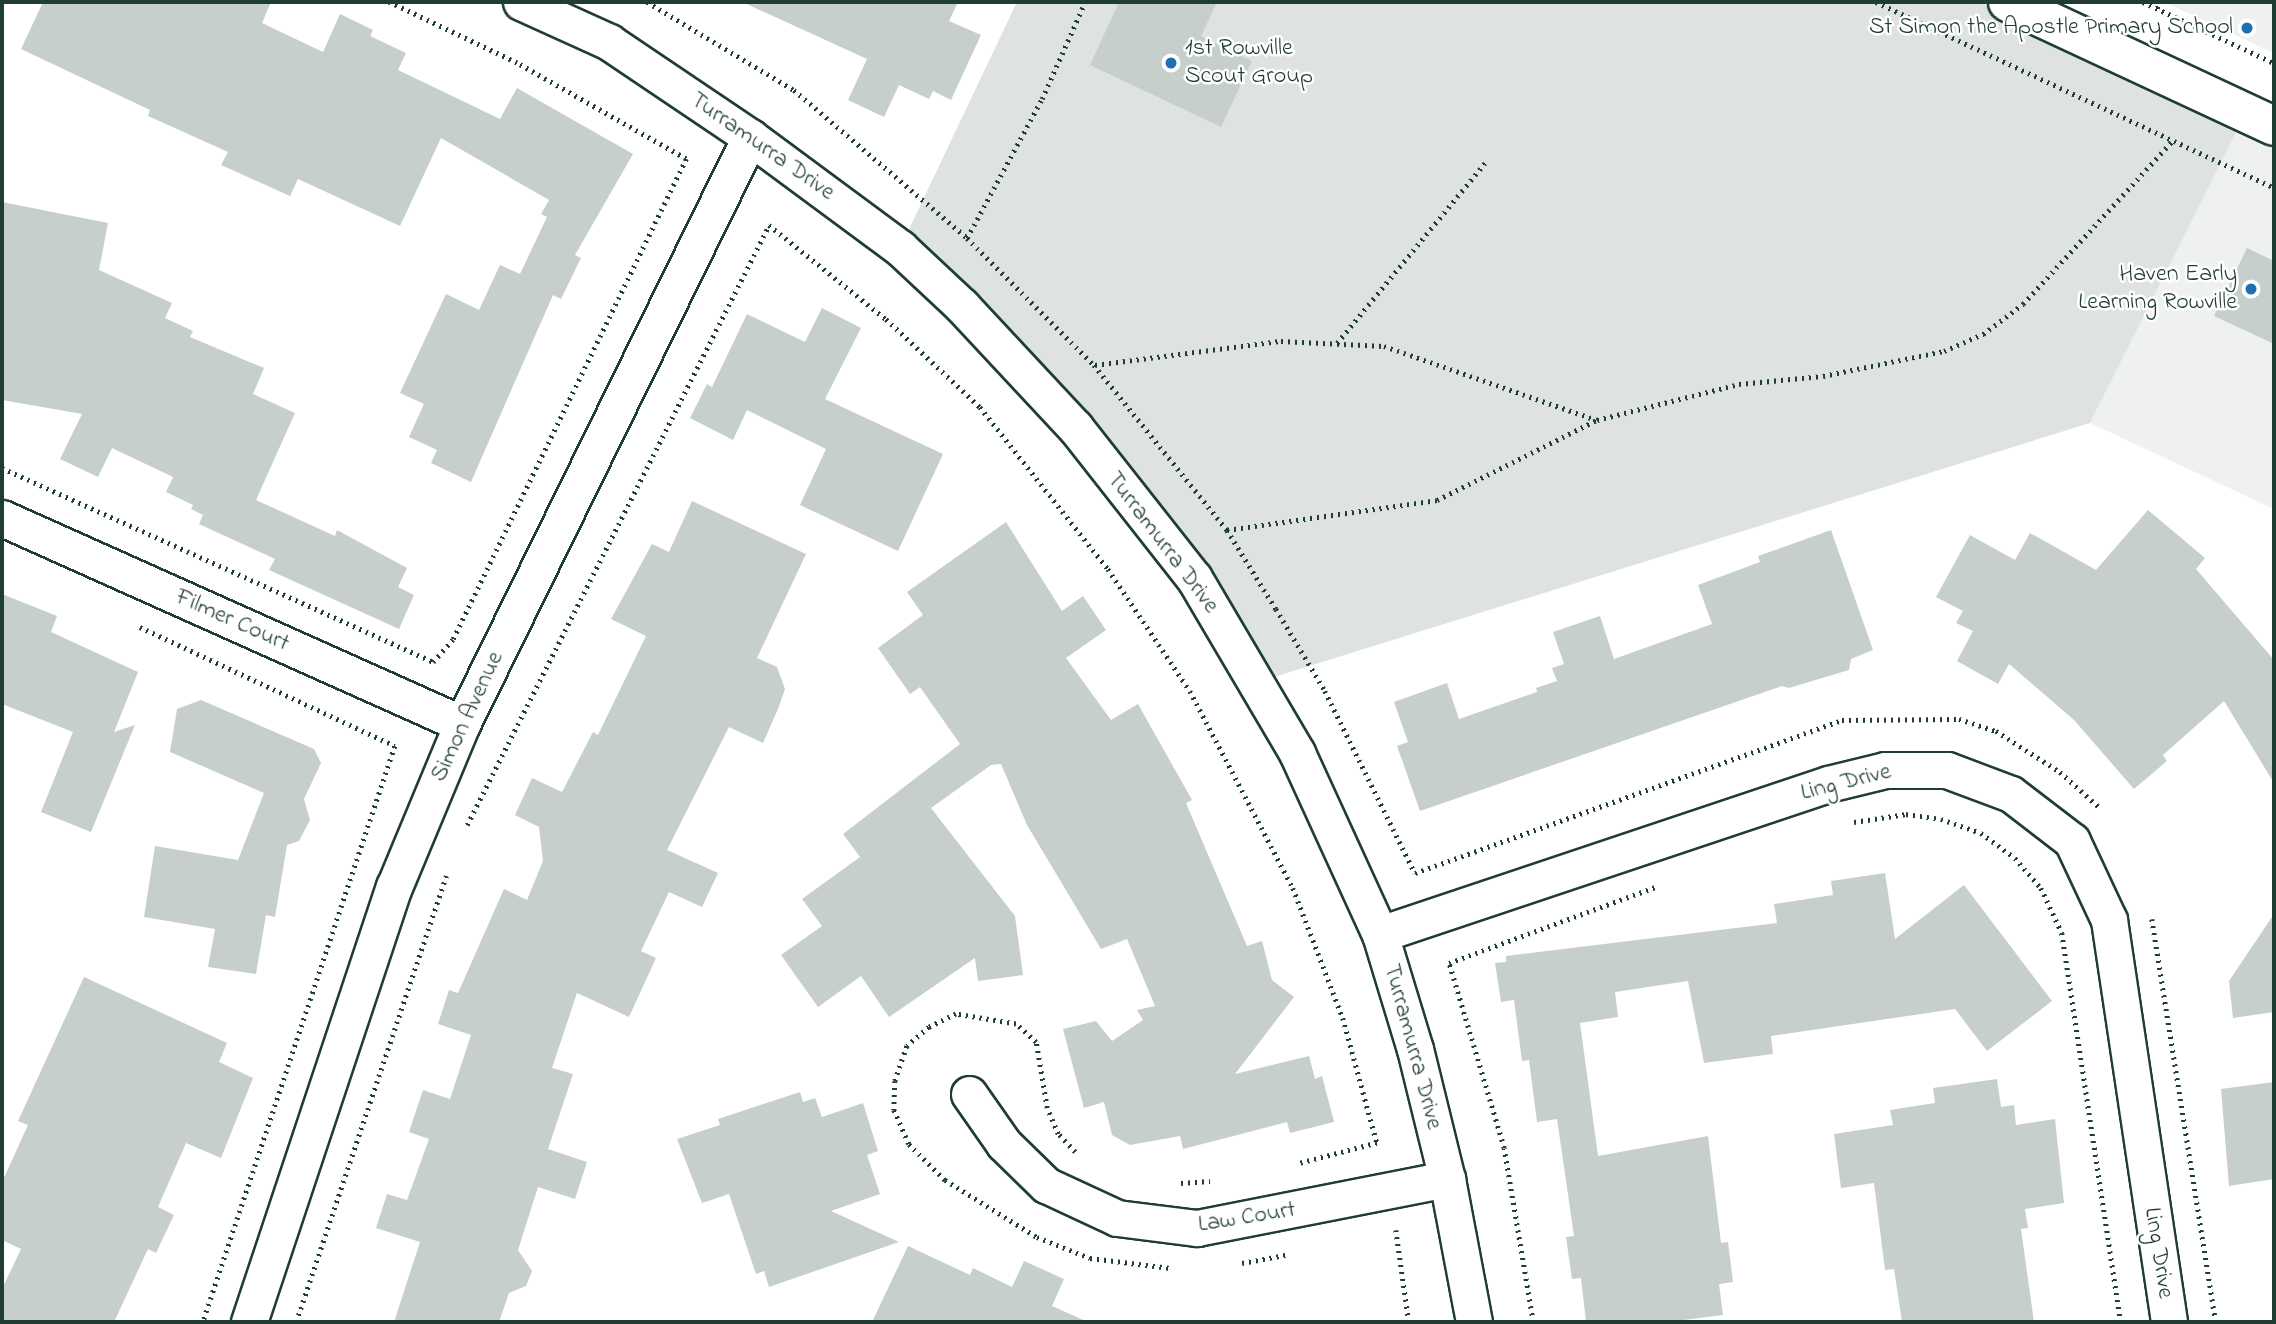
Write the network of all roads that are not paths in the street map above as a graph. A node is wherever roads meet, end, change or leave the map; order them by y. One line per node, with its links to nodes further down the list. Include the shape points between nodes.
1 (521, 2): 4 (street, Turramurra Drive, via 609,42)
2 (2008, 2): 3 (main road)
3 (2274, 126)
4 (750, 137): 6 (street, Simon Avenue); 7 (street, Turramurra Drive, via 900,248 1075,427 1109,470 1194,578 1258,682 1297,753)
5 (2, 518): 6 (street, Filmer Court)
6 (462, 724): 10 (street, Simon Avenue, via 394,887)
7 (1380, 934): 9 (street, Turramurra Drive); 12 (street, Ling Drive, via 1828,784 1885,770 1947,769 2011,794 2072,842 2109,920)
8 (969, 1094): 9 (street, Law Court, via 1004,1144 1046,1185 1117,1218 1197,1228)
9 (1447, 1179): 11 (street, Turramurra Drive)
10 (249, 1322)
11 (1474, 1322)
12 (2169, 1322)

